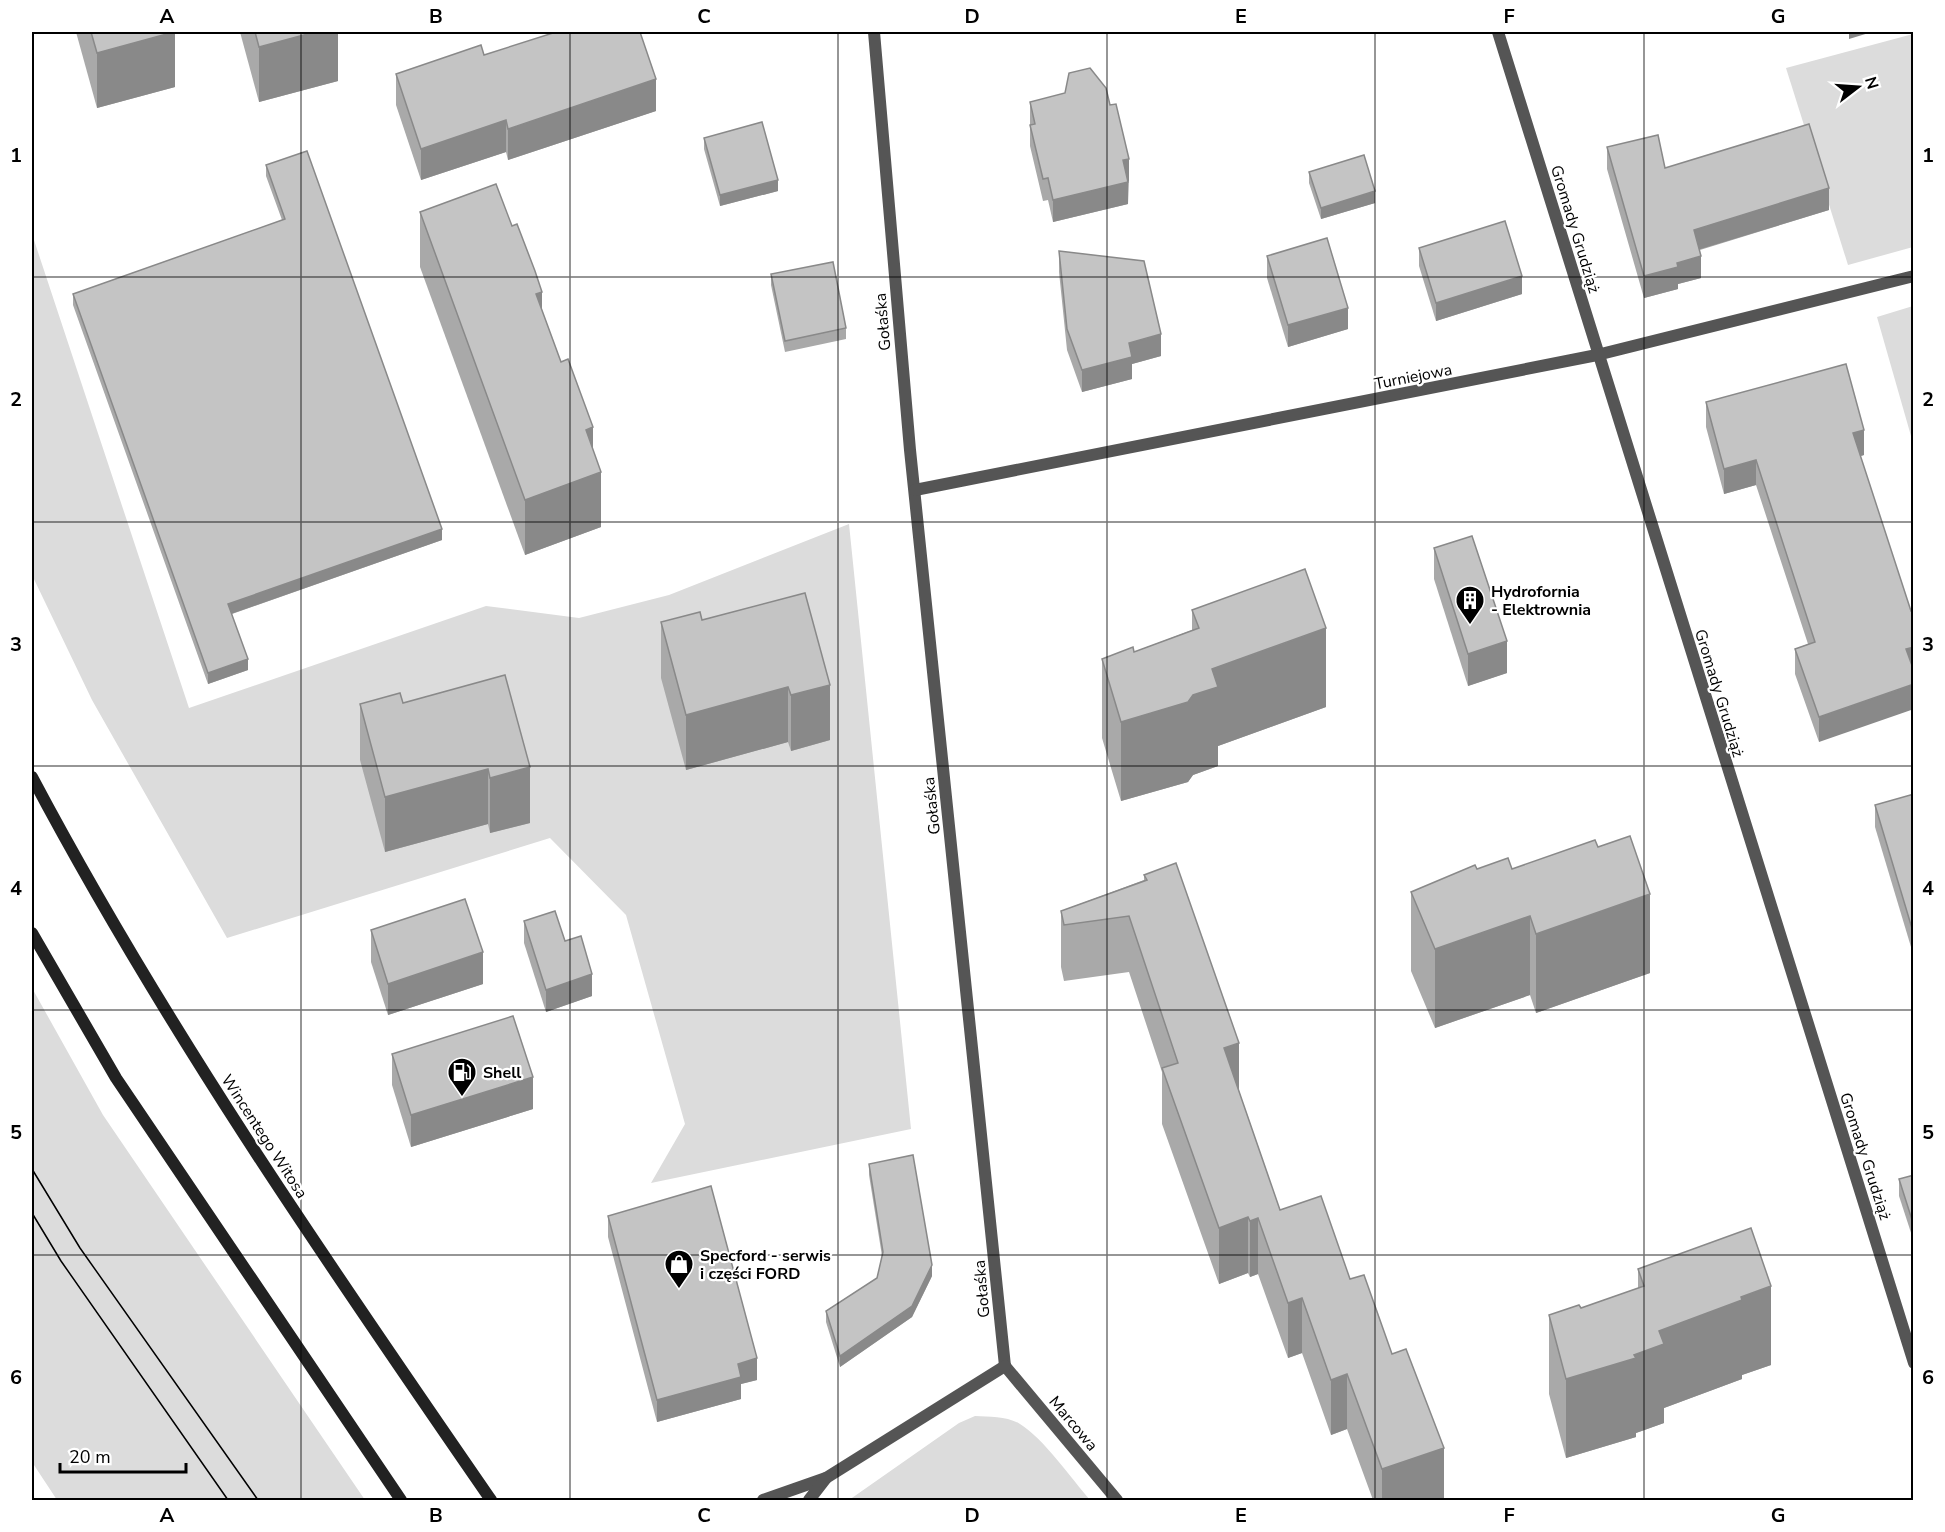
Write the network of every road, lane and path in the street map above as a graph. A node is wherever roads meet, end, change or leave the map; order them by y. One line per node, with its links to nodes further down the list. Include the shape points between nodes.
1 (874, 32): 5 (street, Gołaśka)
2 (1498, 32): 4 (street, Gromady Grudziąż)
3 (1914, 276): 4 (street, Turniejowa)
4 (1597, 355): 5 (street, Turniejowa); 8 (street, Gromady Grudziąż)
5 (915, 490): 9 (street, Gołaśka)
6 (32, 777): 12 (main road, Wincentego Witosa, via 98,898 236,1121)
7 (32, 933): 11 (main road, via 116,1078)
8 (1914, 1363)
9 (1005, 1366): 10 (street); 15 (street, Marcowa)
10 (826, 1478): 13 (street); 14 (street)
11 (401, 1500)
12 (491, 1500)
13 (763, 1500)
14 (809, 1500)
15 (1117, 1500)

